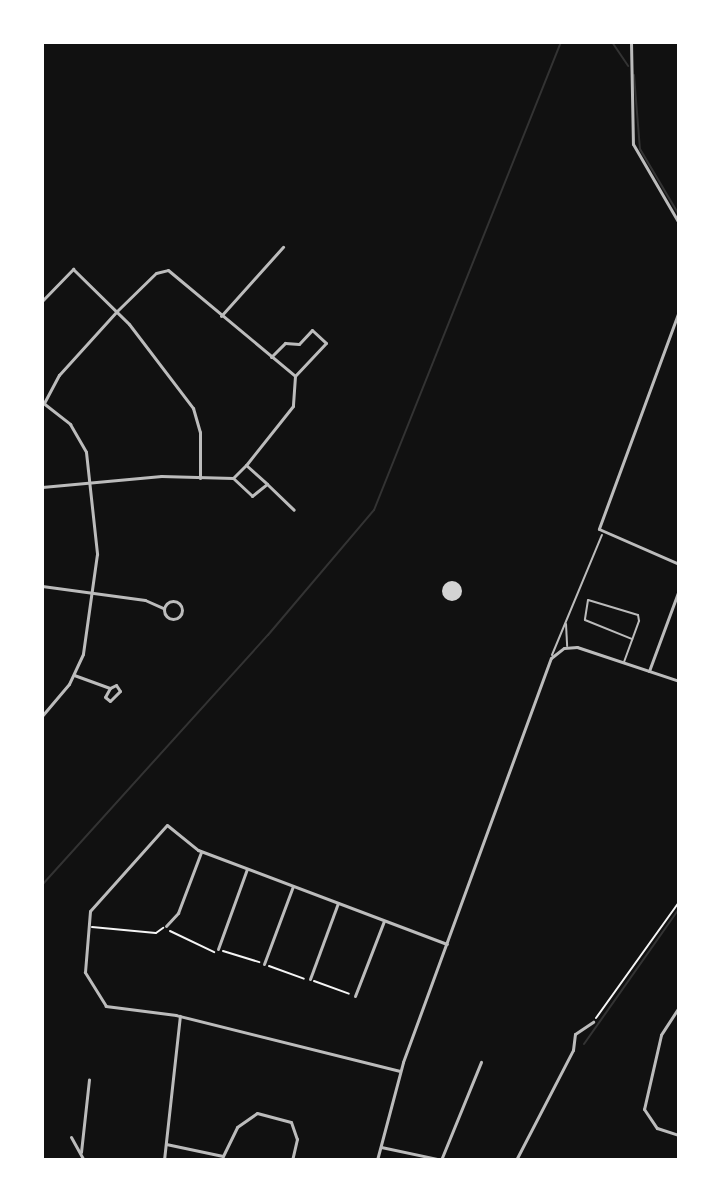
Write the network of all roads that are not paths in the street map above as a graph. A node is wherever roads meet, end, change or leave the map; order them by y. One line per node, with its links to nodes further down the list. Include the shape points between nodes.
1 (631, 42): 2 (street, via 633,144)
2 (679, 223)
3 (283, 247): 7 (street)
4 (42, 301): 5 (street, via 73,269)
5 (117, 311): 7 (street, via 165,270); 10 (street, via 59,375); 12 (street, via 193,408 200,432)
6 (679, 311): 18 (street, via 599,527)
7 (221, 316): 8 (street)
8 (271, 357): 9 (street); 9 (street, via 285,343 299,344 312,330 326,343)
9 (295, 376): 11 (street, via 293,406)
10 (43, 403): 14 (street, via 79,436)
11 (246, 465): 13 (street); 15 (street)
12 (200, 478): 13 (street); 14 (street)
13 (233, 478): 15 (street, via 252,496)
14 (92, 483): 16 (street); 22 (street)
15 (267, 484): 17 (street)
16 (42, 487)
17 (294, 510)
18 (602, 535): 19 (street); 24 (street)
19 (679, 564)
20 (42, 586): 22 (street)
21 (679, 590): 29 (street)
22 (94, 596): 23 (street, via 145,600); 30 (street, via 87,643)
23 (163, 608): 23 (street, via 171,620 182,612 173,601)
24 (566, 623): 26 (street); 27 (street)
25 (632, 639): 25 (street, via 637,614 589,599 582,612 585,621); 28 (street)
26 (567, 647): 27 (street); 28 (street)
27 (551, 658): 40 (street)
28 (623, 663): 29 (street)
29 (649, 671): 31 (street)
30 (74, 675): 32 (street); 33 (street)
31 (679, 681)
32 (110, 688)
33 (42, 716)
34 (201, 852): 35 (street); 39 (street, via 178,913); 46 (street, via 167,825 90,911 85,972 101,1001 109,1007)
35 (247, 869): 36 (street); 41 (street)
36 (293, 886): 37 (street); 42 (street)
37 (338, 903): 38 (street); 43 (street)
38 (384, 921): 40 (street); 44 (street)
39 (166, 926)
40 (447, 944): 49 (street)
41 (218, 949)
42 (264, 964)
43 (310, 979)
44 (355, 996)
45 (679, 1007): 51 (street, via 661,1035 644,1107 657,1128)
46 (180, 1016): 49 (street); 53 (street)
47 (593, 1022): 61 (street, via 575,1034 573,1050)
48 (481, 1062): 60 (street)
49 (400, 1071): 54 (street)
50 (89, 1079): 55 (street)
51 (679, 1135)
52 (71, 1137): 55 (street)
53 (166, 1144): 57 (street); 58 (street, via 223,1156 237,1127 257,1113 291,1122 297,1139)
54 (381, 1147): 59 (street); 60 (street)
55 (81, 1152): 56 (street)
56 (84, 1160)
57 (164, 1160)
58 (292, 1160)
59 (377, 1160)
60 (442, 1160)
61 (516, 1160)

